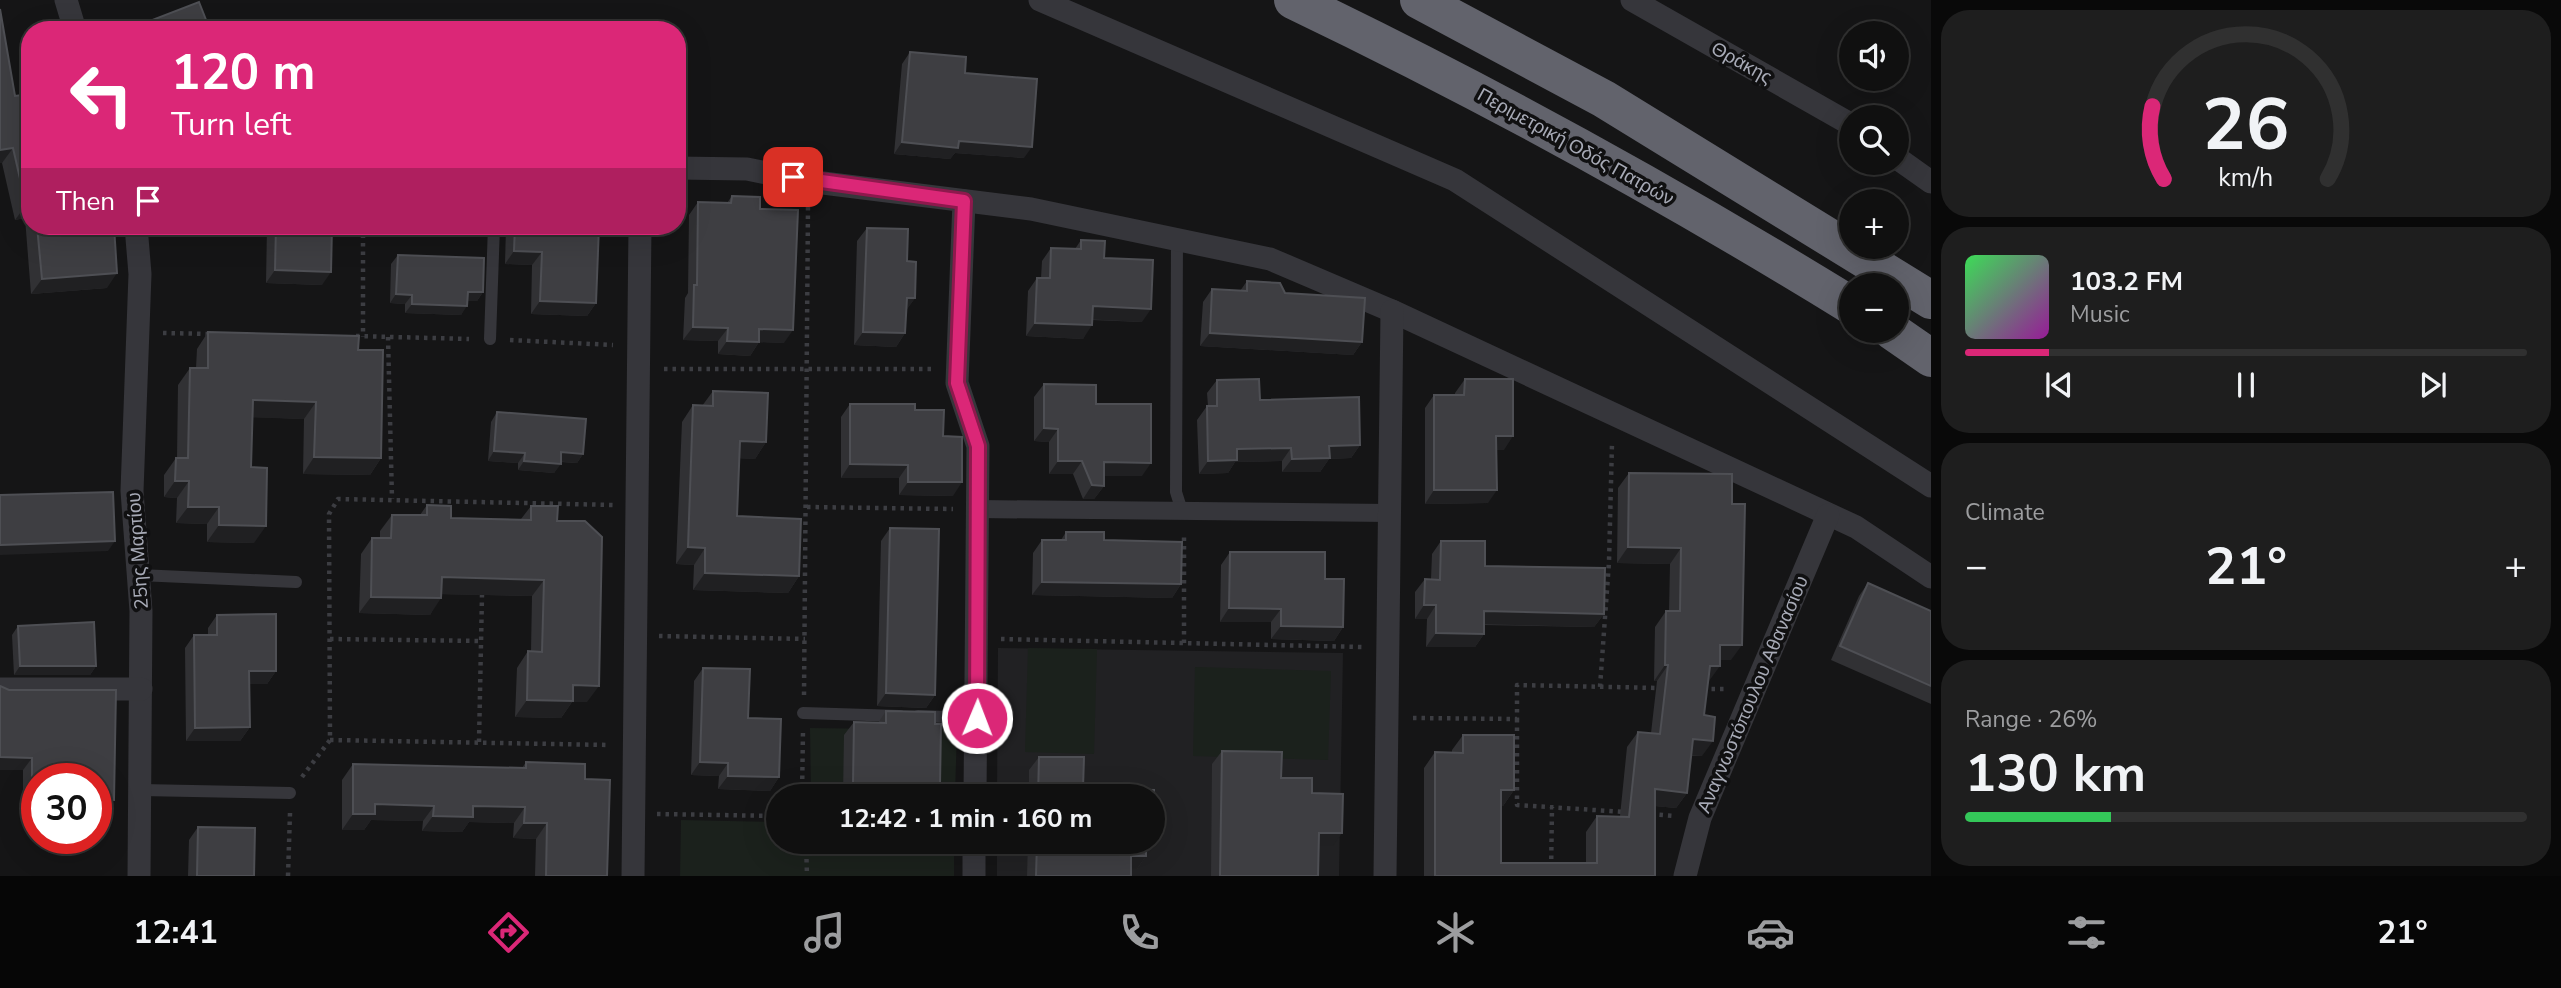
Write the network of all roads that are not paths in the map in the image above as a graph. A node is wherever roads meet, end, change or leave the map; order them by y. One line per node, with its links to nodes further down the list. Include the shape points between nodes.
1 (66, 0): 6 (street)
2 (1040, 0): 22 (street, via 1455,180)
3 (1293, 0): 16 (highway, Περιμετρική Οδός Πατρών, via 1573,142)
4 (1419, 0): 17 (highway, via 1604,99)
5 (1632, 0): 7 (street, Θράκης)
6 (72, 21)
7 (1839, 118)
8 (1909, 166): 10 (street)
9 (686, 168): 11 (street, via 747,169)
10 (1931, 182)
11 (964, 201): 15 (street, via 1060,215); 23 (street, via 957,370 978,446)
12 (137, 235): 27 (street, 25ης Μαρτίου, via 140,274 132,491)
13 (494, 235): 19 (lane)
14 (640, 235): 39 (street)
15 (1177, 240): 18 (street, via 1270,259); 24 (lane, via 1176,492)
16 (1839, 298)
17 (1931, 300)
18 (1392, 311): 25 (street); 26 (street)
19 (490, 339)
20 (1909, 343): 21 (highway)
21 (1931, 358)
22 (1931, 486)
23 (978, 509): 24 (street); 33 (street)
24 (1182, 511): 25 (street)
25 (1389, 513): 41 (street)
26 (1828, 515): 28 (street, via 1876,539); 42 (street, Αναγνωστόπουλου Αθανασίου, via 1700,818)
27 (139, 575): 29 (lane); 31 (street, 25ης Μαρτίου)
28 (1931, 577)
29 (296, 582)
30 (0, 689): 31 (street)
31 (141, 689): 35 (street, 25ης Μαρτίου)
32 (803, 713): 33 (lane)
33 (977, 718): 34 (street)
34 (975, 784)
35 (141, 790): 36 (lane); 38 (street, 25ης Μαρτίου)
36 (290, 793)
37 (974, 854): 40 (street)
38 (139, 876)
39 (634, 876)
40 (974, 876)
41 (1385, 876)
42 (1685, 876)

